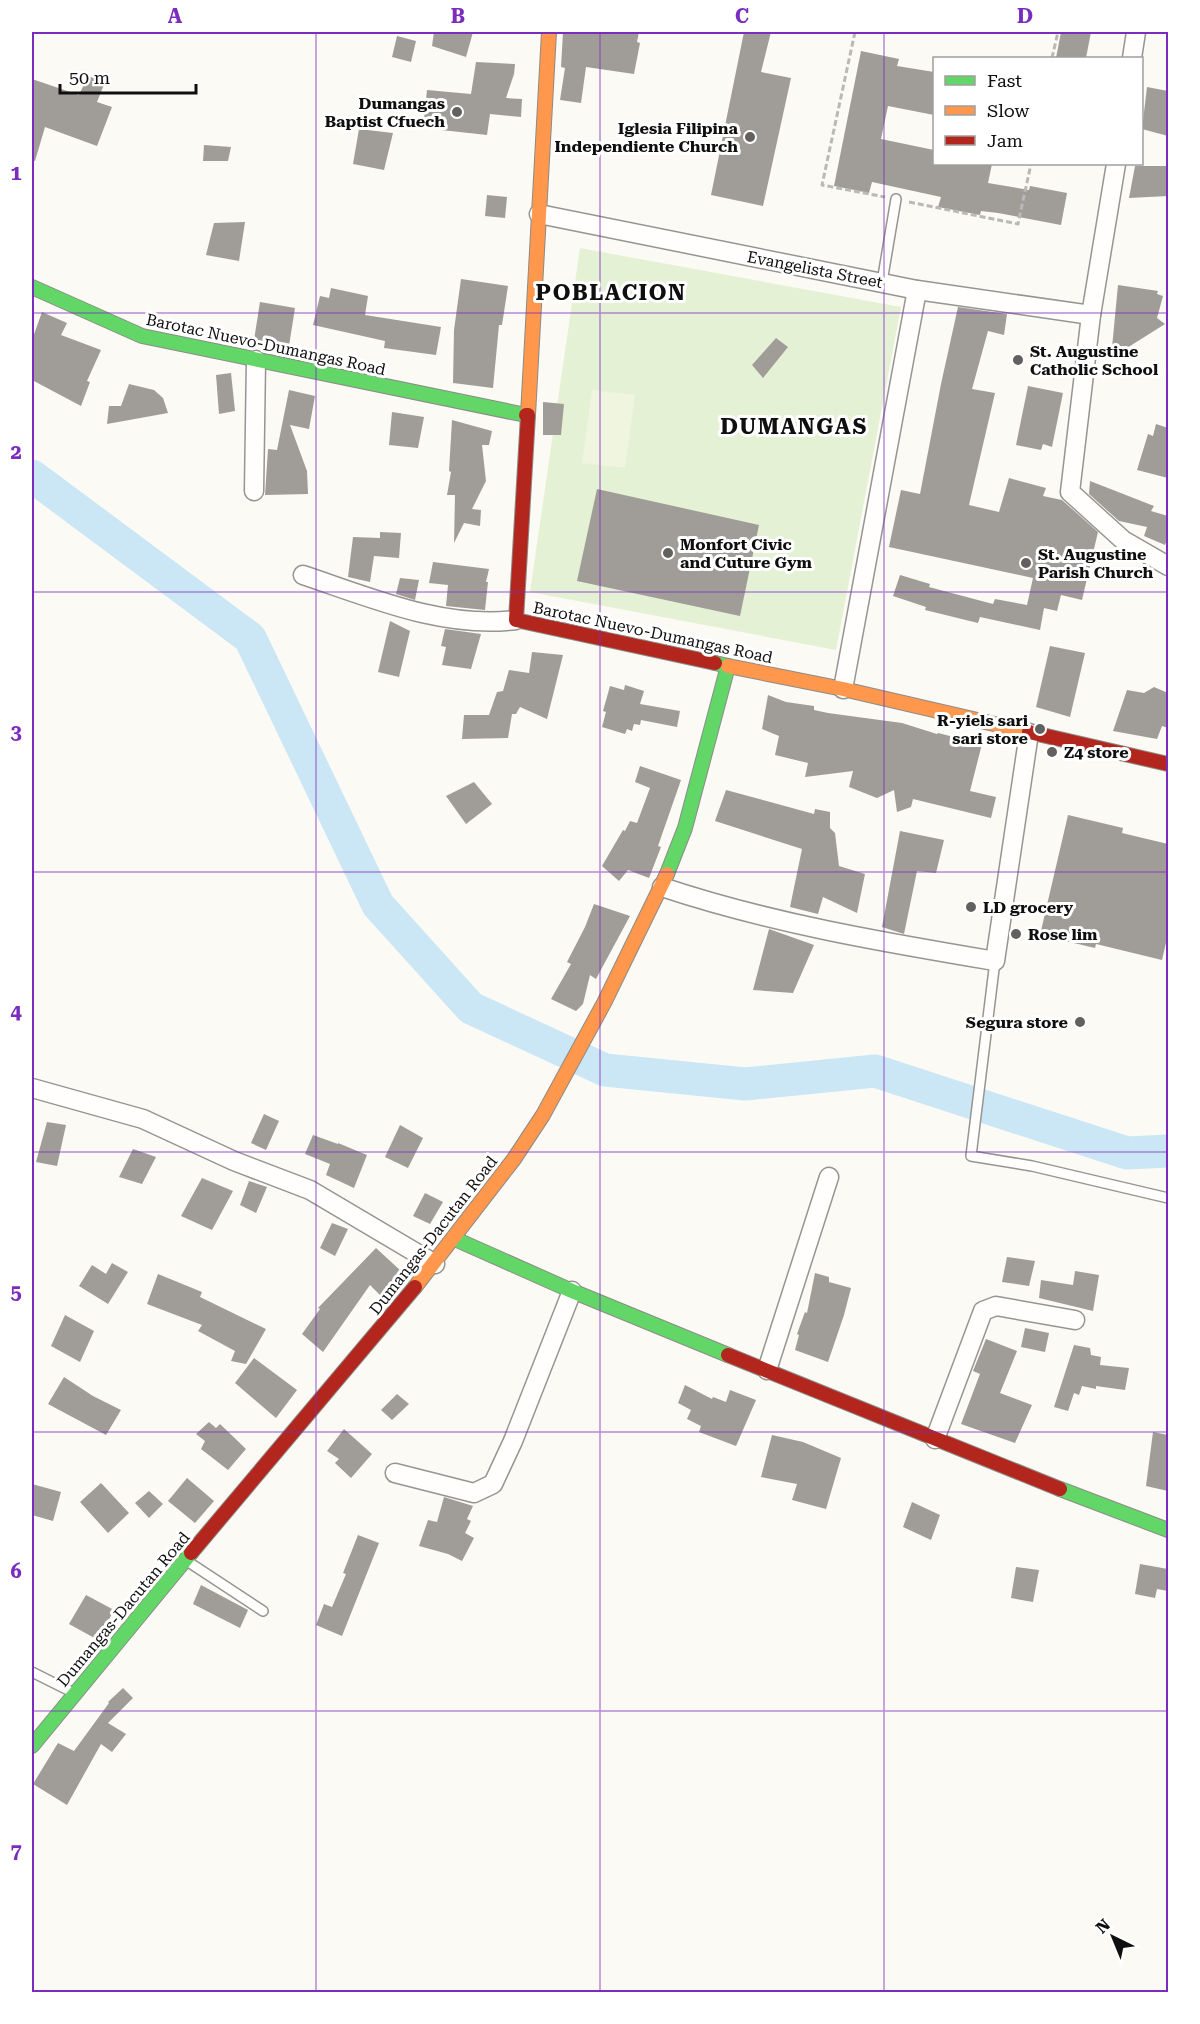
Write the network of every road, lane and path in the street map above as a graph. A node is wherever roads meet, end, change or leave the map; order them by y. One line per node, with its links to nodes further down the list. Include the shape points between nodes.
1 (549, 32): 10 (main road)
2 (855, 32): 9 (path, via 822,185)
3 (1058, 32): 5 (path)
4 (1136, 32): 6 (street)
5 (1052, 57)
6 (1132, 57)
7 (1030, 165): 9 (path, via 1018,225)
8 (1116, 165): 14 (street)
9 (896, 199): 11 (lane)
10 (539, 214): 11 (street, Evangelista Street); 16 (main road)
11 (882, 282): 13 (street, Evangelista Street)
12 (32, 287): 15 (main road, Barotac Nuevo-Dumangas Road, via 142,336)
13 (917, 291): 14 (street, Evangelista Street); 22 (street)
14 (1091, 315): 18 (street, via 1070,492 1123,540)
15 (255, 360): 16 (main road, Barotac Nuevo-Dumangas Road); 17 (street)
16 (528, 415): 20 (main road, Barotac Nuevo-Dumangas Road)
17 (254, 491)
18 (1168, 566)
19 (303, 575): 20 (street, via 395,606 446,618 476,622)
20 (516, 620): 21 (main road, Barotac Nuevo-Dumangas Road)
21 (728, 666): 22 (main road, Barotac Nuevo-Dumangas Road); 25 (main road, Dumangas-Dacutan Road, via 685,828)
22 (843, 689): 23 (main road, Barotac Nuevo-Dumangas Road)
23 (1029, 733): 24 (main road, Barotac Nuevo-Dumangas Road); 26 (street)
24 (1168, 764)
25 (662, 887): 26 (street, via 713,904 847,936); 30 (main road, Dumangas-Dacutan Road, via 543,1115)
26 (994, 961): 29 (lane, via 971,1156)
27 (32, 1088): 31 (street, via 143,1119 234,1161 310,1190)
28 (829, 1177): 34 (street)
29 (1168, 1198)
30 (454, 1239): 31 (main road, Dumangas-Dacutan Road); 32 (main road)
31 (435, 1264): 38 (main road, Dumangas-Dacutan Road)
32 (572, 1291): 34 (main road); 36 (street, via 493,1484 474,1493)
33 (1075, 1320): 35 (street, via 996,1306 983,1311)
34 (767, 1370): 35 (main road)
35 (935, 1439): 37 (main road)
36 (395, 1473)
37 (1168, 1530)
38 (185, 1560): 39 (lane); 41 (main road, Dumangas-Dacutan Road)
39 (263, 1611)
40 (32, 1672): 41 (lane)
41 (75, 1693): 42 (main road, Dumangas-Dacutan Road)
42 (32, 1746)

